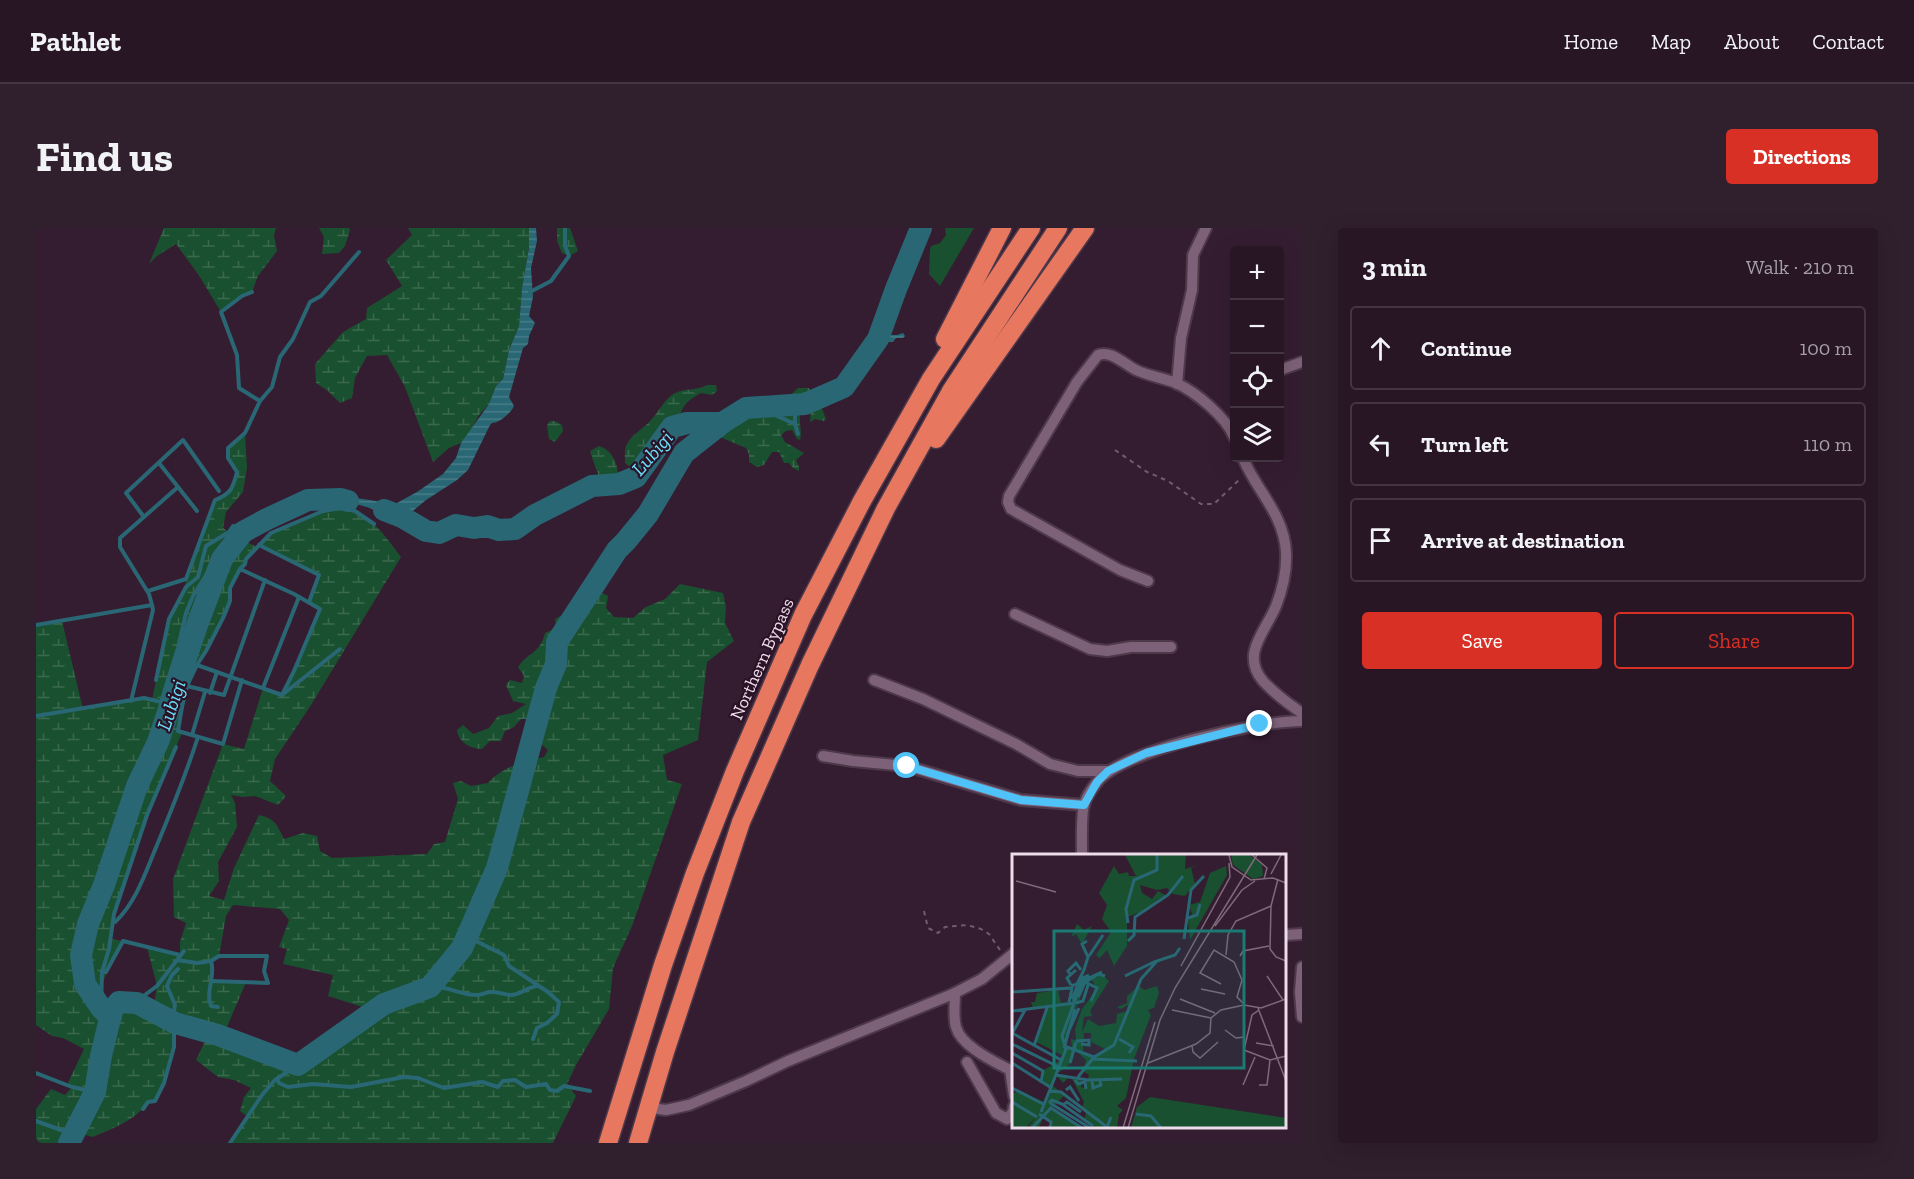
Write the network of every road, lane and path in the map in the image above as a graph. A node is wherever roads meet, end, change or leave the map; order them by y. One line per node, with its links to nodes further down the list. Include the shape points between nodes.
1 (1002, 228): 13 (highway)
2 (1030, 228): 13 (highway, Northern Bypass, via 931,379)
3 (1058, 228): 14 (highway, via 951,391)
4 (1085, 228): 14 (highway)
5 (1206, 228): 8 (street, via 1193,255 1192,290 1181,338)
6 (1302, 362): 7 (street)
7 (1284, 369)
8 (1177, 384): 9 (street, via 1204,401); 15 (street, via 1141,372 1110,354 1098,355 1077,382 1008,502 1011,509 1120,570)
9 (1230, 429)
10 (1115, 450): 12 (path, via 1201,504 1214,504)
11 (1245, 462): 12 (street)
12 (1250, 472): 19 (street, via 1276,516 1286,550 1286,575 1258,639 1255,666 1263,680)
13 (862, 501): 36 (highway, Northern Bypass, via 804,615 735,771 663,965)
14 (886, 508): 37 (highway, via 810,665 741,822)
15 (1148, 581)
16 (1015, 614): 17 (street, via 1090,649)
17 (1171, 647)
18 (874, 680): 22 (street, via 943,709 1050,764 1078,771)
19 (1302, 713)
20 (1302, 721): 22 (street, via 1224,732 1146,753)
21 (823, 756): 23 (street, via 907,766 1021,800)
22 (1108, 771): 23 (street)
23 (1084, 805): 24 (street)
24 (1082, 854)
25 (924, 911): 28 (path, via 928,928 938,933 945,927 967,925 981,929)
26 (1302, 934): 27 (street)
27 (1287, 935)
28 (1010, 956): 30 (street, via 982,979)
29 (1302, 967): 31 (street)
30 (955, 993): 33 (street, via 959,1035); 34 (street, via 716,1094 676,1108)
31 (1302, 1017)
32 (967, 1062): 35 (street, via 996,1113 1007,1119)
33 (1012, 1070)
34 (658, 1109)
35 (1012, 1113)
36 (608, 1143)
37 (638, 1143)

